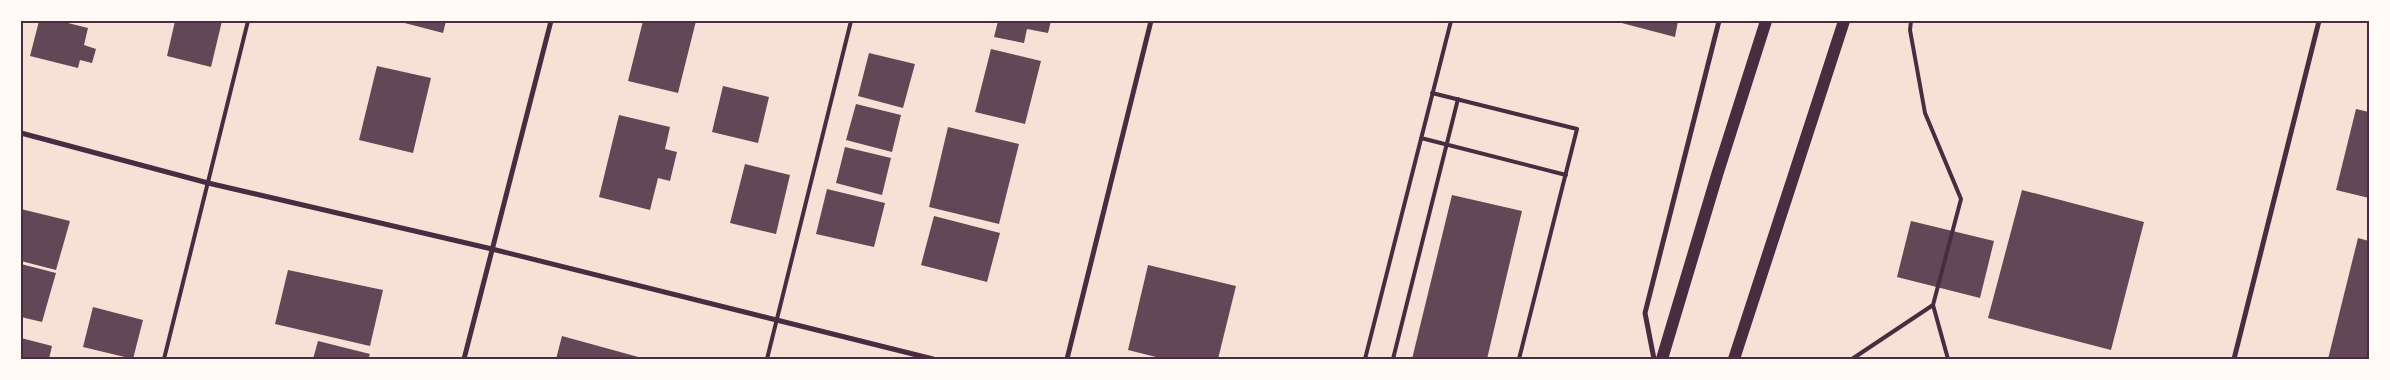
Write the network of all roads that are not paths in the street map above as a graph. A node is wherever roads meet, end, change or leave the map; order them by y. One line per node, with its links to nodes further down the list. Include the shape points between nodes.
1 (248, 21): 17 (lane)
2 (551, 21): 18 (street)
3 (851, 21): 20 (lane)
4 (1152, 21): 25 (street)
5 (1451, 21): 11 (lane)
6 (1719, 21): 29 (street, via 1645,313)
7 (1766, 21): 30 (main road)
8 (1844, 21): 31 (main road)
9 (1911, 21): 19 (lane, via 1925,112 1961,199)
10 (2319, 21): 34 (street)
11 (1432, 93): 12 (lane); 14 (lane)
12 (1458, 99): 15 (lane); 16 (lane, via 1577,130)
13 (21, 133): 17 (street)
14 (1421, 138): 15 (lane); 26 (lane)
15 (1447, 145): 16 (lane); 27 (lane)
16 (1566, 175): 28 (lane)
17 (208, 183): 18 (street); 21 (lane)
18 (492, 249): 20 (street); 22 (street)
19 (1933, 304): 32 (lane); 33 (lane)
20 (775, 321): 23 (lane); 24 (street)
21 (164, 359)
22 (464, 359)
23 (767, 359)
24 (933, 359)
25 (1067, 359)
26 (1364, 359)
27 (1393, 359)
28 (1519, 359)
29 (1654, 359)
30 (1662, 359)
31 (1734, 359)
32 (1852, 359)
33 (1948, 359)
34 (2234, 359)

